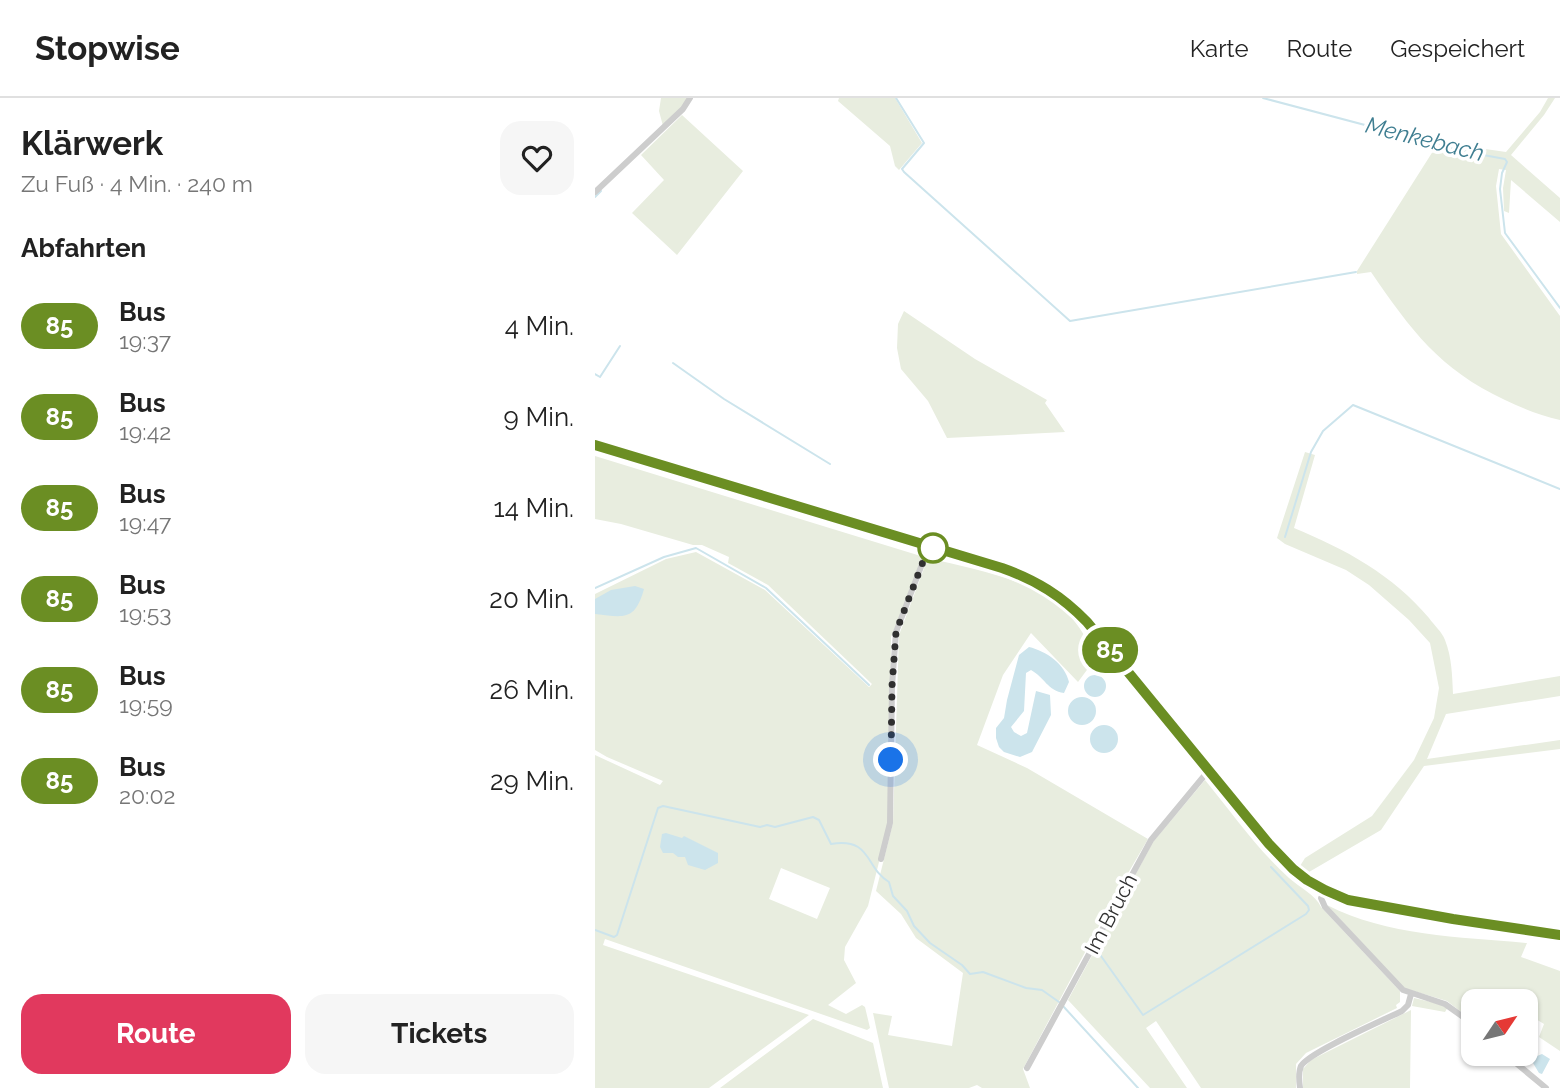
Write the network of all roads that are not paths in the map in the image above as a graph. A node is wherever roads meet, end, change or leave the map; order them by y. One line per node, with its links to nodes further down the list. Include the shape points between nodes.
1 (690, 98): 2 (street)
2 (595, 192)
3 (595, 445): 4 (main road)
4 (929, 546): 5 (main road, via 1022,575 1059,595 1087,622); 6 (street, via 896,632 891,810)
5 (1209, 770): 7 (main road, via 1293,869); 12 (street, Im Bruch, via 1151,840)
6 (881, 859)
7 (1325, 890): 8 (main road, via 1365,904); 9 (street, via 1321,898 1325,907)
8 (1560, 935)
9 (1411, 994): 10 (street, via 1445,1004); 13 (street, via 1402,1012 1303,1063)
10 (1461, 1015)
11 (1519, 1066): 14 (street)
12 (1027, 1068)
13 (1300, 1088)
14 (1546, 1088)

